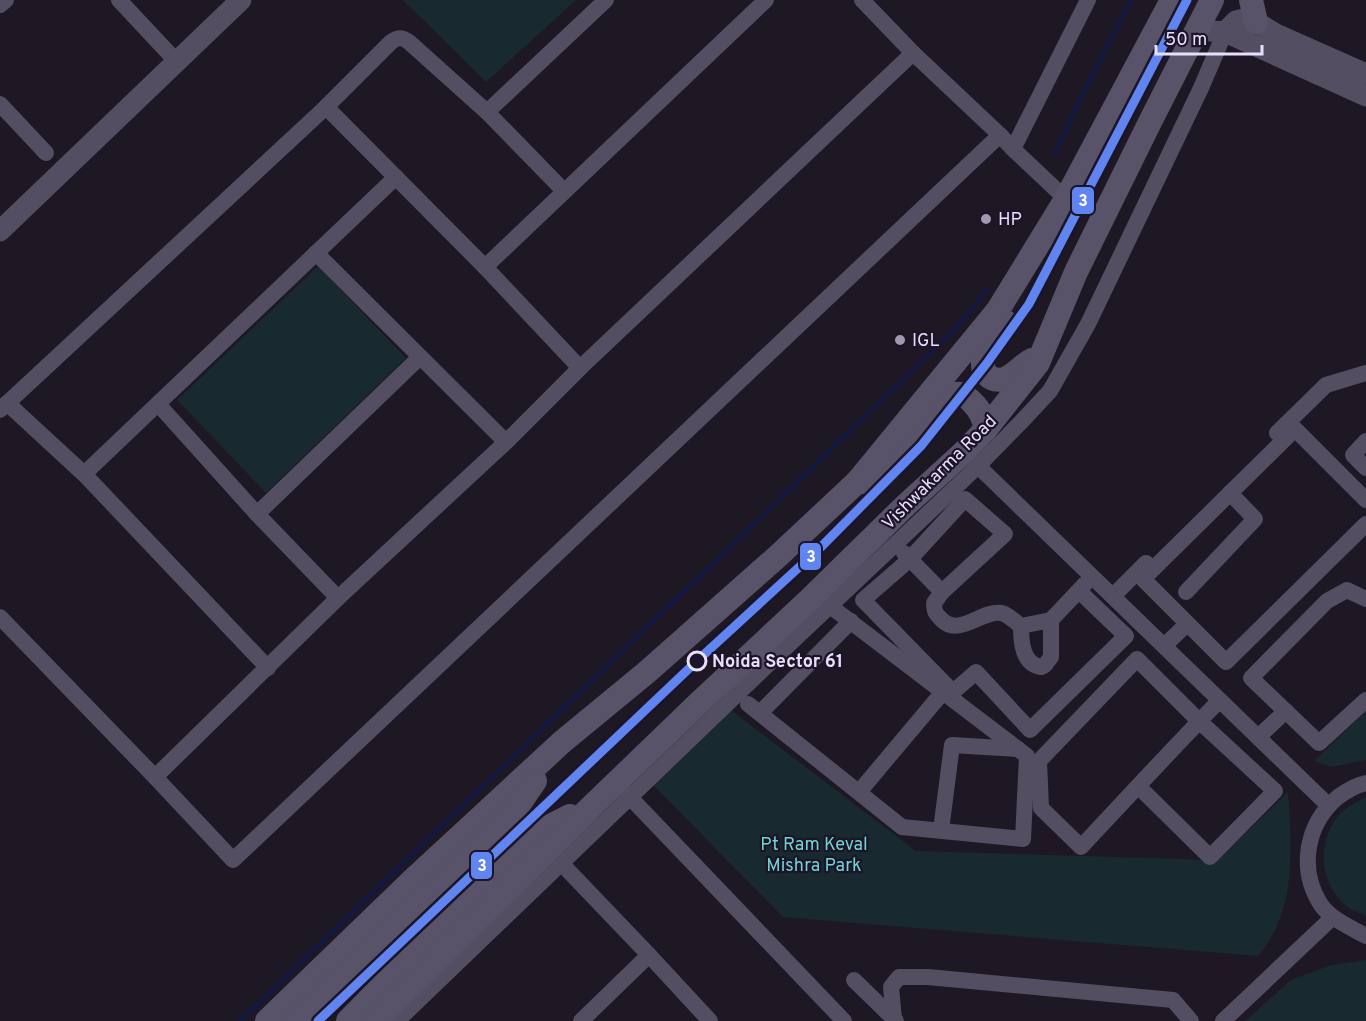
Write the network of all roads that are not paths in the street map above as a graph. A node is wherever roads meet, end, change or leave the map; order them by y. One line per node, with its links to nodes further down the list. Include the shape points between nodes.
1 (6, 0): 10 (street)
2 (119, 0): 15 (street)
3 (241, 0): 15 (street)
4 (606, 0): 20 (street)
5 (766, 0): 25 (street)
6 (1088, 0): 22 (street)
7 (1172, 0): 26 (main road)
8 (1212, 0): 12 (main road, Vishwakarma Road)
9 (869, 2): 14 (street)
10 (0, 5)
11 (1253, 11): 13 (street); 16 (street, via 1276,34)
12 (1198, 30): 13 (street); 32 (main road, Vishwakarma Road, via 1076,272)
13 (1225, 32): 17 (street); 40 (street, via 1088,324 1050,391)
14 (913, 53): 21 (street); 33 (street)
15 (177, 62): 27 (street)
16 (1366, 74)
17 (1366, 96)
18 (0, 104): 23 (street)
19 (326, 107): 20 (street, via 391,42 403,38); 24 (street); 36 (street)
20 (487, 112): 25 (street)
21 (1000, 135): 22 (street); 73 (street, via 233,860)
22 (1013, 149): 26 (street)
23 (46, 153)
24 (396, 177): 28 (street); 29 (street)
25 (564, 191): 29 (street)
26 (1066, 199): 30 (main road)
27 (0, 231)
28 (316, 252): 31 (street); 35 (street)
29 (484, 267): 33 (street)
30 (1013, 286): 32 (main road, via 1017,305 984,357 985,371 996,380 1003,379); 43 (main road, via 998,310)
31 (420, 357): 39 (street); 46 (street)
32 (1040, 358): 37 (main road, Vishwakarma Road)
33 (580, 368): 39 (street)
34 (1366, 373): 54 (street, via 1326,385)
35 (158, 404): 42 (street); 46 (street)
36 (4, 406): 42 (street)
37 (985, 430): 43 (main road, via 975,404 963,394 954,394 940,404 883,478); 48 (main road, Vishwakarma Road, via 906,504)
38 (1366, 441): 41 (street, via 1353,455)
39 (506, 442): 55 (street)
40 (978, 466): 48 (street); 50 (street)
41 (1366, 468)
42 (84, 474): 64 (street)
43 (857, 482): 71 (main road, via 656,664)
44 (1230, 493): 45 (street, via 1295,429); 53 (street, via 1255,519); 61 (street, via 1143,579)
45 (1366, 500)
46 (257, 514): 55 (street)
47 (1366, 524): 61 (street, via 1226,662)
48 (883, 547): 49 (street); 57 (street); 76 (main road, Vishwakarma Road, via 808,601 708,694)
49 (909, 560): 51 (street, via 863,600 952,692 976,672 1030,730 1126,636); 52 (street); 52 (street, via 965,499 1005,534)
50 (1092, 577): 51 (street); 54 (street)
51 (1079, 591): 59 (street)
52 (942, 592): 62 (street, via 934,603 934,612 946,624 959,625 988,613 1003,613)
53 (1186, 592)
54 (1113, 596): 63 (street)
55 (338, 598): 64 (street)
56 (1366, 598): 68 (street, via 1347,590 1327,601 1251,678)
57 (830, 606): 60 (street); 76 (street)
58 (0, 617): 73 (street)
59 (1051, 620): 62 (street); 62 (street, via 1051,657 1041,667 1026,657)
60 (851, 621): 65 (street); 77 (street, via 754,708)
61 (1187, 624): 63 (street)
62 (1021, 626)
63 (1164, 646): 67 (street)
64 (268, 668): 73 (street)
65 (943, 692): 72 (street); 77 (street)
66 (1366, 700): 68 (street, via 1319,744)
67 (1219, 701): 69 (street); 70 (street)
68 (1286, 711): 70 (street)
69 (1199, 721): 75 (street); 75 (street, via 1275,791 1210,857); 75 (street, via 1137,659 1039,761 1041,808 1081,847)
70 (1258, 737): 79 (street)
71 (562, 742): 88 (main road); 89 (main road, via 511,816)
72 (1018, 749): 80 (street, via 952,746); 80 (street, via 1027,756 1023,838)
73 (155, 777)
74 (1366, 783): 79 (street, via 1346,791)
75 (1138, 786)
76 (623, 790): 78 (main road, Vishwakarma Road); 81 (street); 95 (street)
77 (858, 792): 80 (street, via 902,826)
78 (594, 804): 90 (main road, via 529,837); 91 (main road, Vishwakarma Road)
79 (1328, 805): 82 (street, via 1314,826 1307,864 1321,905)
80 (941, 830)
81 (561, 863): 84 (street); 92 (street)
82 (1332, 918): 83 (street); 98 (street)
83 (1366, 936)
84 (650, 955): 93 (street); 94 (street)
85 (854, 980): 87 (street)
86 (1173, 1000): 87 (street, via 899,976 891,987); 96 (street); 97 (street)
87 (895, 1020)
88 (267, 1021)
89 (296, 1021)
90 (348, 1021)
91 (374, 1021)
92 (397, 1021)
93 (581, 1021)
94 (710, 1021)
95 (844, 1021)
96 (1174, 1021)
97 (1191, 1021)
98 (1223, 1021)

